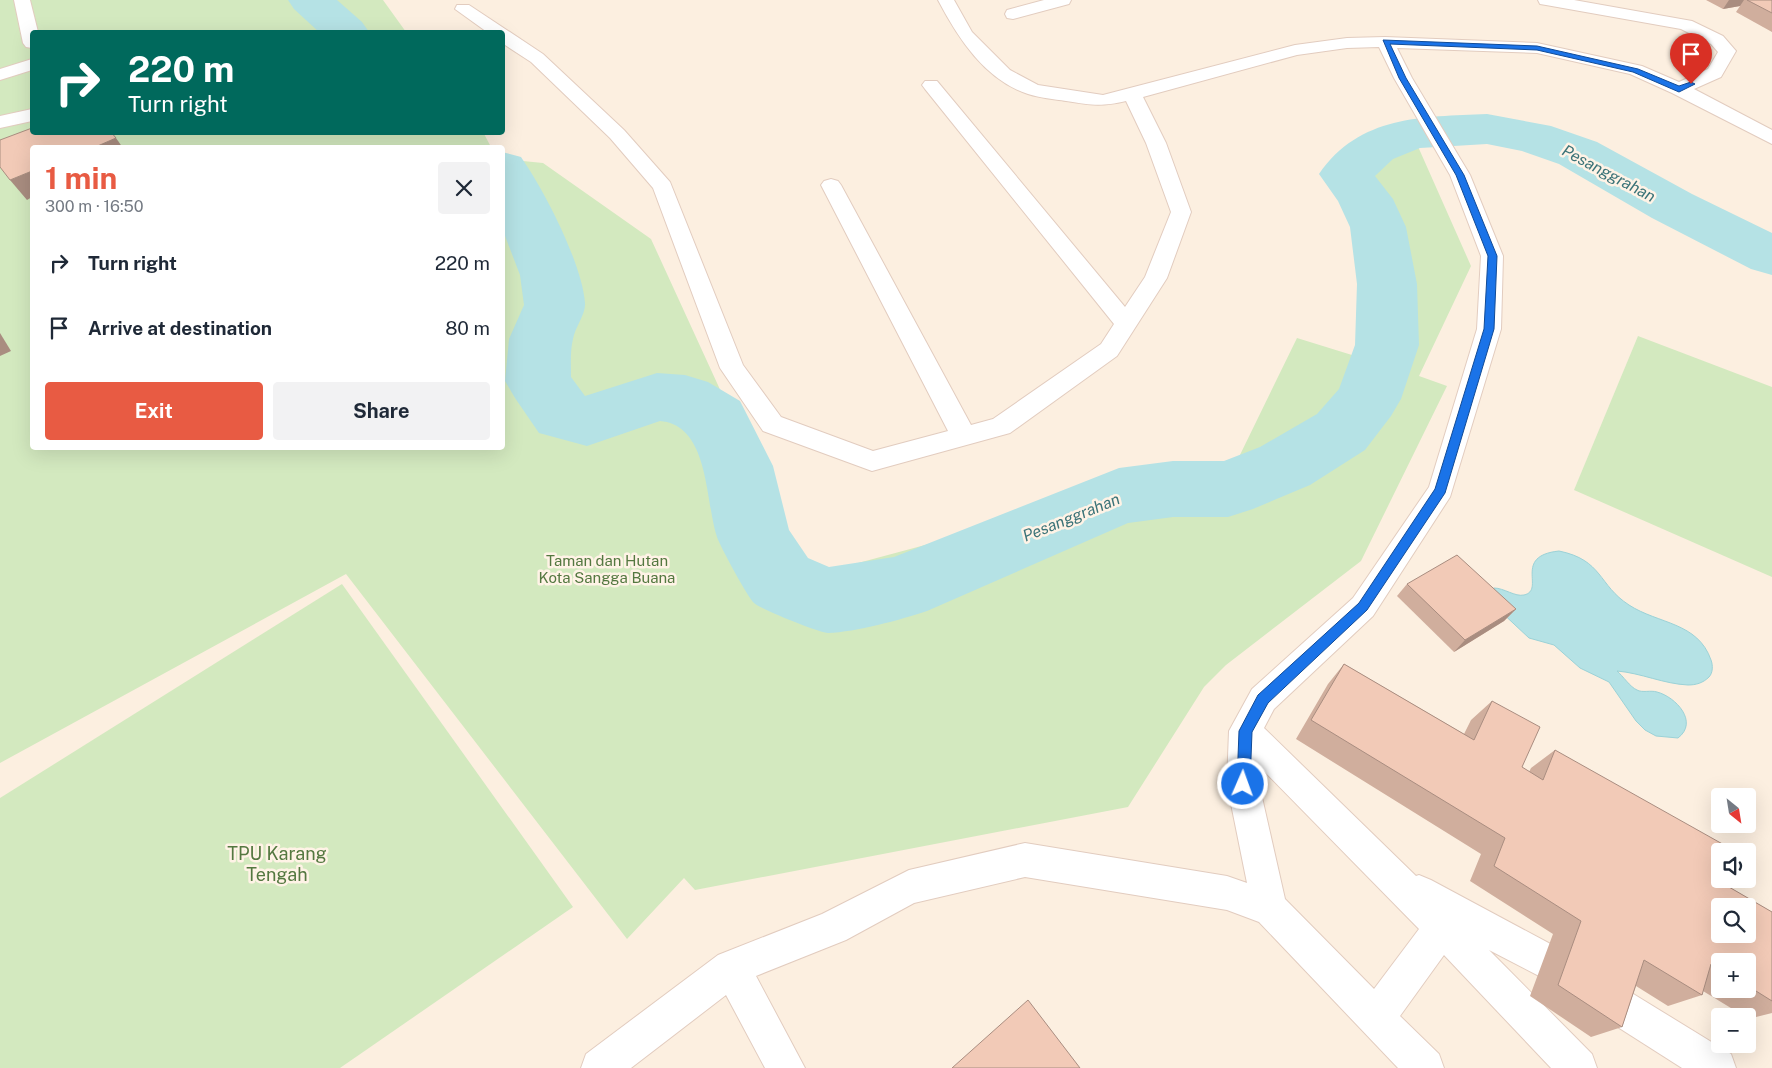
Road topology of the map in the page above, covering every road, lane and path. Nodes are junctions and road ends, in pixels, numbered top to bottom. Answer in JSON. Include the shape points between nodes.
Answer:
{"nodes":[{"id":1,"x":22,"y":0,"type":"edge"},
{"id":2,"x":946,"y":0,"type":"edge"},
{"id":3,"x":1063,"y":0,"type":"edge"},
{"id":4,"x":1546,"y":0,"type":"edge"},
{"id":5,"x":463,"y":9,"type":"dead end"},
{"id":6,"x":1013,"y":14,"type":"dead end"},
{"id":7,"x":495,"y":30,"type":"edge"},
{"id":8,"x":30,"y":34,"type":"edge"},
{"id":9,"x":505,"y":37,"type":"edge"},
{"id":10,"x":1386,"y":42,"type":"junction"},
{"id":11,"x":30,"y":65,"type":"edge"},
{"id":12,"x":0,"y":74,"type":"edge"},
{"id":13,"x":931,"y":85,"type":"dead end"},
{"id":14,"x":1679,"y":89,"type":"junction"},
{"id":15,"x":1132,"y":94,"type":"junction"},
{"id":16,"x":30,"y":115,"type":"edge"},
{"id":17,"x":0,"y":122,"type":"edge"},
{"id":18,"x":1772,"y":138,"type":"edge"},
{"id":19,"x":832,"y":185,"type":"dead end"},
{"id":20,"x":1126,"y":324,"type":"junction"},
{"id":21,"x":964,"y":436,"type":"junction"},
{"id":22,"x":1245,"y":731,"type":"junction"},
{"id":23,"x":1394,"y":878,"type":"junction"},
{"id":24,"x":1270,"y":908,"type":"junction"},
{"id":25,"x":1442,"y":928,"type":"junction"},
{"id":26,"x":1544,"y":960,"type":"dead end"},
{"id":27,"x":731,"y":968,"type":"junction"},
{"id":28,"x":1604,"y":997,"type":"edge"},
{"id":29,"x":1376,"y":1018,"type":"junction"},
{"id":30,"x":600,"y":1068,"type":"edge"},
{"id":31,"x":786,"y":1068,"type":"edge"},
{"id":32,"x":1425,"y":1068,"type":"edge"},
{"id":33,"x":1578,"y":1068,"type":"edge"},
{"id":34,"x":1717,"y":1068,"type":"edge"}],
"edges":[{"from":1,"to":8,"type":"street"},
{"from":2,"to":15,"type":"street","via":[[965,34],[988,60],[1004,74],[1033,90],[1104,101]]},
{"from":3,"to":6,"type":"street"},
{"from":4,"to":14,"type":"street","via":[[1686,25],[1718,40],[1727,51],[1716,73]]},
{"from":5,"to":7,"type":"street"},
{"from":9,"to":21,"type":"street","via":[[537,58],[617,134],[663,186],[732,368],[772,424],[872,461]]},
{"from":10,"to":14,"type":"street","via":[[1537,48],[1636,70]]},
{"from":10,"to":15,"type":"street","via":[[1296,50]]},
{"from":10,"to":22,"type":"street","via":[[1402,78],[1460,175],[1492,256],[1489,329],[1441,490],[1363,607],[1263,699]]},
{"from":11,"to":12,"type":"street"},
{"from":13,"to":20,"type":"street"},
{"from":14,"to":18,"type":"street"},
{"from":15,"to":20,"type":"street","via":[[1156,143],[1181,212],[1156,278]]},
{"from":16,"to":17,"type":"street"},
{"from":19,"to":21,"type":"street"},
{"from":20,"to":21,"type":"street","via":[[1109,350],[1001,426]]},
{"from":22,"to":23,"type":"street"},
{"from":22,"to":24,"type":"street","via":[[1243,784]]},
{"from":23,"to":25,"type":"street"},
{"from":23,"to":26,"type":"street"},
{"from":24,"to":27,"type":"street","via":[[1227,894],[1025,860],[909,887],[833,927]]},
{"from":24,"to":29,"type":"street"},
{"from":25,"to":29,"type":"street"},
{"from":25,"to":33,"type":"street"},
{"from":27,"to":30,"type":"street"},
{"from":27,"to":31,"type":"street"},
{"from":28,"to":34,"type":"street"},
{"from":29,"to":32,"type":"street"}]}
